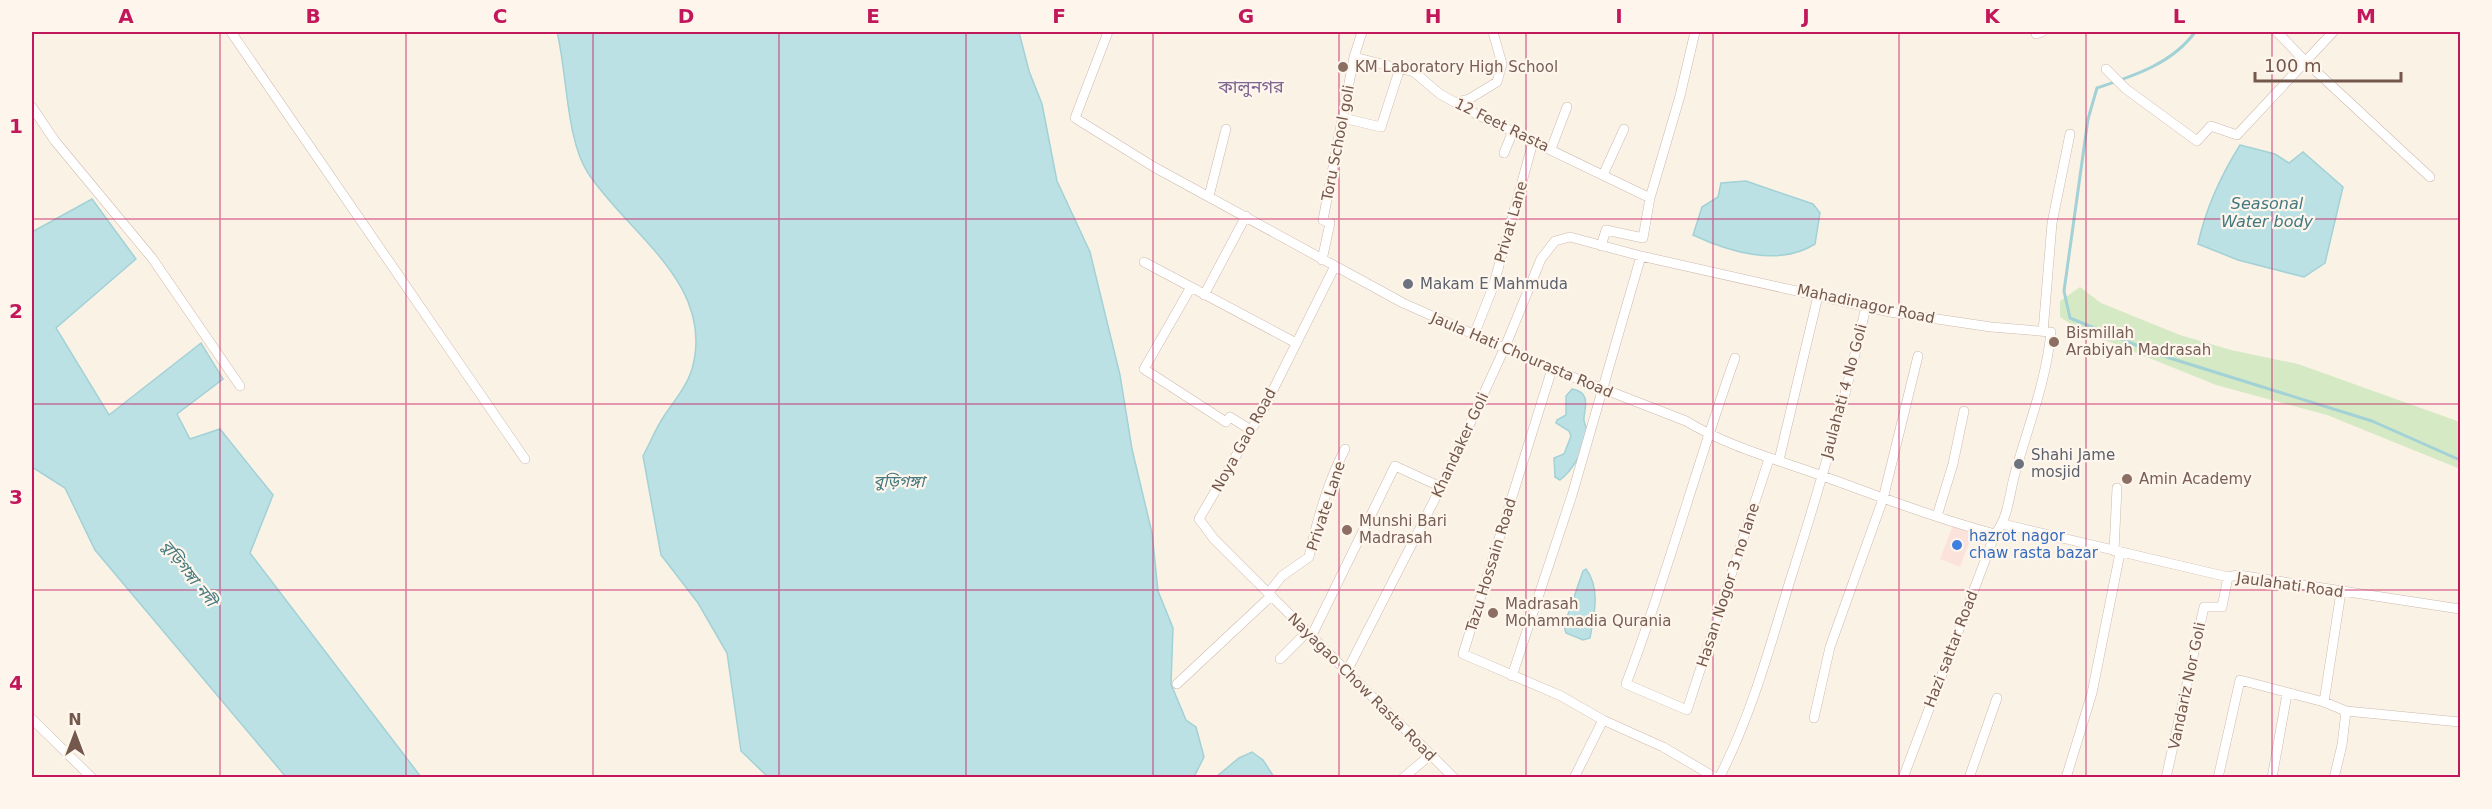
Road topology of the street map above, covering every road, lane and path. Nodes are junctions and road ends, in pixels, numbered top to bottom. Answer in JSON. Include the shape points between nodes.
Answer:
{"nodes":[{"id":1,"x":231,"y":32,"type":"edge"},
{"id":2,"x":1108,"y":32,"type":"edge"},
{"id":3,"x":1362,"y":32,"type":"edge"},
{"id":4,"x":1492,"y":32,"type":"edge"},
{"id":5,"x":1695,"y":32,"type":"edge"},
{"id":6,"x":2277,"y":32,"type":"edge"},
{"id":7,"x":2332,"y":32,"type":"edge"},
{"id":8,"x":1354,"y":57,"type":"junction"},
{"id":9,"x":2305,"y":61,"type":"junction"},
{"id":10,"x":1400,"y":68,"type":"junction"},
{"id":11,"x":2109,"y":73,"type":"dead end"},
{"id":12,"x":1457,"y":102,"type":"junction"},
{"id":13,"x":32,"y":107,"type":"edge"},
{"id":14,"x":1567,"y":108,"type":"dead end"},
{"id":15,"x":1343,"y":117,"type":"junction"},
{"id":16,"x":1226,"y":129,"type":"dead end"},
{"id":17,"x":1624,"y":129,"type":"dead end"},
{"id":18,"x":1513,"y":131,"type":"junction"},
{"id":19,"x":2070,"y":134,"type":"dead end"},
{"id":20,"x":1533,"y":142,"type":"junction"},
{"id":21,"x":1551,"y":150,"type":"junction"},
{"id":22,"x":1504,"y":153,"type":"dead end"},
{"id":23,"x":1603,"y":175,"type":"junction"},
{"id":24,"x":2430,"y":177,"type":"dead end"},
{"id":25,"x":1209,"y":196,"type":"junction"},
{"id":26,"x":1650,"y":198,"type":"junction"},
{"id":27,"x":1246,"y":216,"type":"junction"},
{"id":28,"x":1574,"y":239,"type":"joint"},
{"id":29,"x":1601,"y":246,"type":"junction"},
{"id":30,"x":1641,"y":256,"type":"junction"},
{"id":31,"x":1322,"y":260,"type":"junction"},
{"id":32,"x":1144,"y":262,"type":"dead end"},
{"id":33,"x":1335,"y":266,"type":"junction"},
{"id":34,"x":1191,"y":287,"type":"junction"},
{"id":35,"x":1204,"y":295,"type":"junction"},
{"id":36,"x":1818,"y":296,"type":"junction"},
{"id":37,"x":1866,"y":306,"type":"junction"},
{"id":38,"x":2047,"y":332,"type":"junction"},
{"id":39,"x":1474,"y":335,"type":"junction"},
{"id":40,"x":1296,"y":343,"type":"junction"},
{"id":41,"x":1505,"y":347,"type":"junction"},
{"id":42,"x":1917,"y":356,"type":"dead end"},
{"id":43,"x":1736,"y":358,"type":"dead end"},
{"id":44,"x":1552,"y":369,"type":"junction"},
{"id":45,"x":240,"y":386,"type":"dead end"},
{"id":46,"x":1603,"y":389,"type":"junction"},
{"id":47,"x":1964,"y":411,"type":"dead end"},
{"id":48,"x":1251,"y":430,"type":"junction"},
{"id":49,"x":1707,"y":434,"type":"junction"},
{"id":50,"x":1345,"y":449,"type":"dead end"},
{"id":51,"x":525,"y":459,"type":"dead end"},
{"id":52,"x":1774,"y":460,"type":"junction"},
{"id":53,"x":1821,"y":475,"type":"junction"},
{"id":54,"x":1442,"y":487,"type":"junction"},
{"id":55,"x":2117,"y":488,"type":"dead end"},
{"id":56,"x":1883,"y":499,"type":"junction"},
{"id":57,"x":1937,"y":516,"type":"junction"},
{"id":58,"x":2003,"y":524,"type":"junction"},
{"id":59,"x":1995,"y":534,"type":"junction"},
{"id":60,"x":2117,"y":552,"type":"junction"},
{"id":61,"x":2228,"y":577,"type":"junction"},
{"id":62,"x":2341,"y":592,"type":"junction"},
{"id":63,"x":1271,"y":596,"type":"junction"},
{"id":64,"x":2460,"y":609,"type":"edge"},
{"id":65,"x":1309,"y":635,"type":"junction"},
{"id":66,"x":1280,"y":659,"type":"dead end"},
{"id":67,"x":1348,"y":669,"type":"junction"},
{"id":68,"x":1512,"y":676,"type":"junction"},
{"id":69,"x":1177,"y":684,"type":"dead end"},
{"id":70,"x":2284,"y":692,"type":"junction"},
{"id":71,"x":1997,"y":698,"type":"dead end"},
{"id":72,"x":2324,"y":702,"type":"junction"},
{"id":73,"x":2346,"y":711,"type":"junction"},
{"id":74,"x":1814,"y":718,"type":"dead end"},
{"id":75,"x":32,"y":719,"type":"edge"},
{"id":76,"x":1603,"y":720,"type":"junction"},
{"id":77,"x":2460,"y":722,"type":"edge"},
{"id":78,"x":1429,"y":756,"type":"junction"},
{"id":79,"x":92,"y":777,"type":"edge"},
{"id":80,"x":1403,"y":777,"type":"edge"},
{"id":81,"x":1454,"y":777,"type":"edge"},
{"id":82,"x":1574,"y":777,"type":"edge"},
{"id":83,"x":1718,"y":777,"type":"edge"},
{"id":84,"x":1903,"y":777,"type":"edge"},
{"id":85,"x":1970,"y":777,"type":"edge"},
{"id":86,"x":2066,"y":777,"type":"edge"},
{"id":87,"x":2166,"y":777,"type":"edge"},
{"id":88,"x":2218,"y":777,"type":"edge"},
{"id":89,"x":2272,"y":777,"type":"edge"},
{"id":90,"x":2334,"y":777,"type":"edge"}],
"edges":[{"from":1,"to":51,"type":"street"},
{"from":2,"to":25,"type":"street","name":"Jaula Hati Chourasta Road","via":[[1076,118]]},
{"from":3,"to":8,"type":"street","name":"Toru School goli"},
{"from":4,"to":12,"type":"street","via":[[1502,64],[1497,82]]},
{"from":5,"to":26,"type":"street"},
{"from":6,"to":9,"type":"street"},
{"from":7,"to":9,"type":"street"},
{"from":8,"to":10,"type":"street","name":"12 Feet Rasta"},
{"from":8,"to":15,"type":"street","name":"Toru School goli"},
{"from":9,"to":11,"type":"street","via":[[2237,135],[2211,126],[2197,141]]},
{"from":9,"to":24,"type":"street"},
{"from":10,"to":12,"type":"street","name":"12 Feet Rasta","via":[[1414,72],[1440,94]]},
{"from":10,"to":15,"type":"street","via":[[1381,127]]},
{"from":12,"to":18,"type":"street","name":"12 Feet Rasta"},
{"from":13,"to":45,"type":"street","via":[[55,141],[152,258]]},
{"from":14,"to":21,"type":"street"},
{"from":15,"to":31,"type":"street","name":"Toru School goli","via":[[1323,220],[1330,223]]},
{"from":16,"to":25,"type":"street"},
{"from":17,"to":23,"type":"street"},
{"from":18,"to":20,"type":"street","name":"12 Feet Rasta"},
{"from":18,"to":22,"type":"street"},
{"from":19,"to":38,"type":"street","via":[[2052,223]]},
{"from":20,"to":21,"type":"street","name":"12 Feet Rasta"},
{"from":20,"to":39,"type":"street","name":"Privat Lane","via":[[1493,287]]},
{"from":21,"to":23,"type":"street","name":"12 Feet Rasta"},
{"from":23,"to":26,"type":"street","name":"12 Feet Rasta"},
{"from":25,"to":27,"type":"street","name":"Jaula Hati Chourasta Road"},
{"from":26,"to":29,"type":"street","via":[[1642,238],[1606,230]]},
{"from":27,"to":31,"type":"street","name":"Jaula Hati Chourasta Road"},
{"from":27,"to":35,"type":"street"},
{"from":28,"to":29,"type":"street","name":"Mahadinagor Road"},
{"from":28,"to":41,"type":"street","name":"Khandaker Goli","via":[[1564,237],[1555,241],[1540,259]]},
{"from":29,"to":30,"type":"street","name":"Mahadinagor Road"},
{"from":30,"to":36,"type":"street","name":"Mahadinagor Road"},
{"from":30,"to":46,"type":"street"},
{"from":31,"to":33,"type":"street","name":"Jaula Hati Chourasta Road"},
{"from":32,"to":34,"type":"street"},
{"from":33,"to":39,"type":"street","name":"Jaula Hati Chourasta Road"},
{"from":33,"to":40,"type":"street","name":"Noya Gao Road"},
{"from":34,"to":35,"type":"street"},
{"from":34,"to":48,"type":"street","via":[[1144,369],[1226,422],[1230,417]]},
{"from":35,"to":40,"type":"street"},
{"from":36,"to":37,"type":"street","name":"Mahadinagor Road"},
{"from":36,"to":52,"type":"street","name":"Hasan Nogor 3 no lane"},
{"from":37,"to":38,"type":"street","name":"Mahadinagor Road","via":[[1931,319]]},
{"from":37,"to":53,"type":"street","name":"Jaulahati 4 No Goli"},
{"from":38,"to":58,"type":"street","via":[[2035,416],[2014,476]]},
{"from":39,"to":41,"type":"street","name":"Jaula Hati Chourasta Road"},
{"from":40,"to":48,"type":"street","name":"Noya Gao Road"},
{"from":41,"to":44,"type":"street","name":"Jaula Hati Chourasta Road"},
{"from":41,"to":54,"type":"street","name":"Khandaker Goli"},
{"from":42,"to":56,"type":"street"},
{"from":43,"to":49,"type":"street"},
{"from":44,"to":46,"type":"street","name":"Jaula Hati Chourasta Road"},
{"from":44,"to":68,"type":"street","name":"Tazu Hossain Road","via":[[1463,654]]},
{"from":46,"to":49,"type":"street","name":"Jaula Hati Chourasta Road","via":[[1686,421]]},
{"from":46,"to":68,"type":"street"},
{"from":47,"to":57,"type":"street"},
{"from":48,"to":63,"type":"street","name":"Noya Gao Road","via":[[1199,519]]},
{"from":49,"to":52,"type":"street","name":"Jaula Hati Chourasta Road"},
{"from":49,"to":52,"type":"street","name":"Hasan Nogor 3 no lane","via":[[1626,684],[1687,710]]},
{"from":50,"to":63,"type":"street","name":"Private Lane","via":[[1334,470],[1309,557],[1282,576],[1270,591]]},
{"from":52,"to":53,"type":"street","name":"Jaula Hati Chourasta Road"},
{"from":53,"to":56,"type":"street","name":"Jaula Hati Chourasta Road"},
{"from":53,"to":83,"type":"street","name":"Jaulahati 4 No Goli","via":[[1750,711]]},
{"from":54,"to":65,"type":"street","via":[[1395,466]]},
{"from":54,"to":67,"type":"street","name":"Khandaker Goli"},
{"from":55,"to":60,"type":"street"},
{"from":56,"to":57,"type":"street","name":"Jaula Hati Chourasta Road"},
{"from":56,"to":74,"type":"street","via":[[1830,647]]},
{"from":57,"to":59,"type":"street","name":"Jaula Hati Chourasta Road"},
{"from":58,"to":59,"type":"street","name":"Hazi sattar Road"},
{"from":58,"to":60,"type":"street","name":"Jaulahati Road"},
{"from":59,"to":84,"type":"street","name":"Hazi sattar Road"},
{"from":60,"to":61,"type":"street","name":"Jaulahati Road"},
{"from":60,"to":86,"type":"street","via":[[2097,669]]},
{"from":61,"to":62,"type":"street","name":"Jaulahati Road","via":[[2238,575]]},
{"from":61,"to":87,"type":"street","name":"Vandariz Nor Goli","via":[[2222,608],[2204,607]]},
{"from":62,"to":64,"type":"street","name":"Jaulahati Road"},
{"from":62,"to":72,"type":"street"},
{"from":63,"to":65,"type":"street","name":"Nayagao Chow Rasta Road"},
{"from":63,"to":69,"type":"street","name":"Private Lane"},
{"from":65,"to":66,"type":"street"},
{"from":65,"to":67,"type":"street","name":"Nayagao Chow Rasta Road"},
{"from":67,"to":78,"type":"street","name":"Nayagao Chow Rasta Road"},
{"from":68,"to":76,"type":"street","name":"Tazu Hossain Road","via":[[1561,696]]},
{"from":70,"to":72,"type":"street"},
{"from":70,"to":88,"type":"street","via":[[2240,680]]},
{"from":70,"to":89,"type":"street"},
{"from":71,"to":85,"type":"street"},
{"from":72,"to":73,"type":"street"},
{"from":73,"to":77,"type":"street"},
{"from":73,"to":90,"type":"street"},
{"from":75,"to":79,"type":"street"},
{"from":76,"to":82,"type":"street"},
{"from":76,"to":83,"type":"street","name":"Tazu Hossain Road"},
{"from":78,"to":80,"type":"street"},
{"from":78,"to":81,"type":"street","name":"Nayagao Chow Rasta Road"}]}
